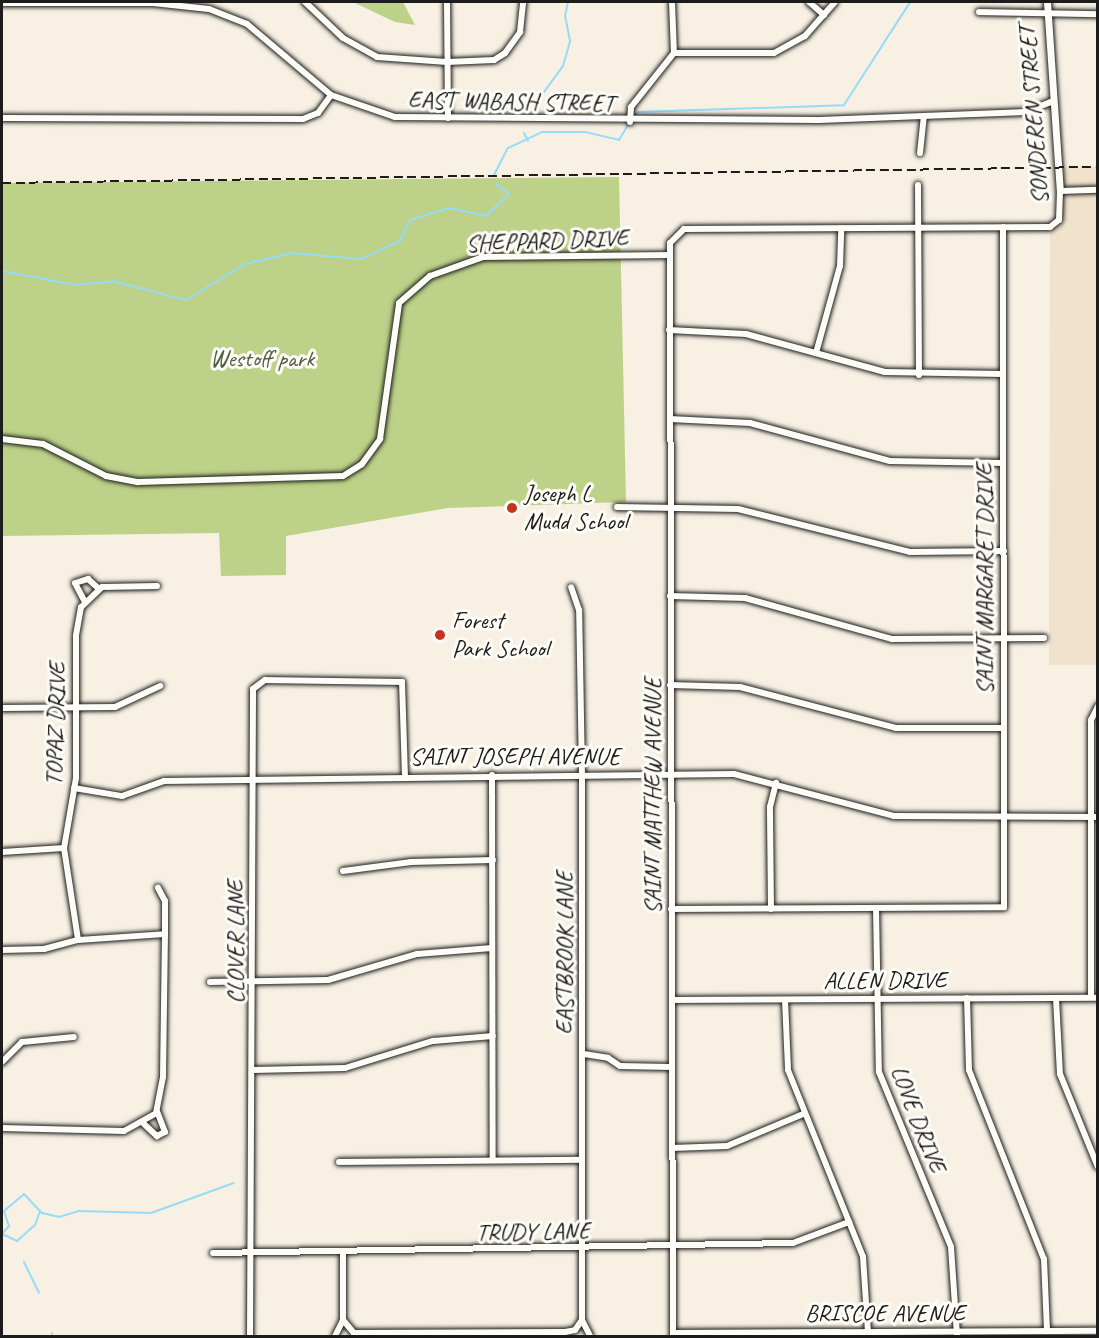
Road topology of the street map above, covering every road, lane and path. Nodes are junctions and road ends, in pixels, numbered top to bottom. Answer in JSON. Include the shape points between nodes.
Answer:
{"nodes":[{"id":1,"x":84,"y":2,"type":"edge"},
{"id":2,"x":305,"y":2,"type":"edge"},
{"id":3,"x":447,"y":2,"type":"edge"},
{"id":4,"x":523,"y":2,"type":"edge"},
{"id":5,"x":672,"y":2,"type":"edge"},
{"id":6,"x":809,"y":2,"type":"edge"},
{"id":7,"x":835,"y":2,"type":"edge"},
{"id":8,"x":1047,"y":2,"type":"edge"},
{"id":9,"x":2,"y":3,"type":"edge"},
{"id":10,"x":209,"y":5,"type":"edge"},
{"id":11,"x":979,"y":12,"type":"dead end"},
{"id":12,"x":1047,"y":12,"type":"junction"},
{"id":13,"x":1098,"y":14,"type":"edge"},
{"id":14,"x":824,"y":15,"type":"junction"},
{"id":15,"x":674,"y":53,"type":"junction"},
{"id":16,"x":447,"y":62,"type":"junction"},
{"id":17,"x":331,"y":96,"type":"junction"},
{"id":18,"x":1051,"y":102,"type":"junction"},
{"id":19,"x":924,"y":116,"type":"junction"},
{"id":20,"x":2,"y":118,"type":"edge"},
{"id":21,"x":448,"y":118,"type":"junction"},
{"id":22,"x":630,"y":122,"type":"junction"},
{"id":23,"x":920,"y":153,"type":"dead end"},
{"id":24,"x":918,"y":185,"type":"dead end"},
{"id":25,"x":1098,"y":189,"type":"edge"},
{"id":26,"x":1060,"y":190,"type":"junction"},
{"id":27,"x":918,"y":227,"type":"junction"},
{"id":28,"x":1003,"y":227,"type":"junction"},
{"id":29,"x":841,"y":228,"type":"junction"},
{"id":30,"x":669,"y":255,"type":"junction"},
{"id":31,"x":669,"y":330,"type":"junction"},
{"id":32,"x":816,"y":353,"type":"junction"},
{"id":33,"x":1003,"y":374,"type":"junction"},
{"id":34,"x":919,"y":375,"type":"junction"},
{"id":35,"x":670,"y":419,"type":"junction"},
{"id":36,"x":2,"y":439,"type":"edge"},
{"id":37,"x":1003,"y":463,"type":"junction"},
{"id":38,"x":617,"y":507,"type":"dead end"},
{"id":39,"x":670,"y":508,"type":"junction"},
{"id":40,"x":1004,"y":551,"type":"junction"},
{"id":41,"x":157,"y":586,"type":"dead end"},
{"id":42,"x":572,"y":587,"type":"dead end"},
{"id":43,"x":99,"y":589,"type":"junction"},
{"id":44,"x":670,"y":596,"type":"junction"},
{"id":45,"x":85,"y":602,"type":"junction"},
{"id":46,"x":1044,"y":638,"type":"dead end"},
{"id":47,"x":1004,"y":640,"type":"junction"},
{"id":48,"x":670,"y":685,"type":"junction"},
{"id":49,"x":160,"y":686,"type":"dead end"},
{"id":50,"x":1098,"y":706,"type":"edge"},
{"id":51,"x":77,"y":707,"type":"junction"},
{"id":52,"x":2,"y":708,"type":"edge"},
{"id":53,"x":1004,"y":728,"type":"junction"},
{"id":54,"x":670,"y":773,"type":"junction"},
{"id":55,"x":582,"y":774,"type":"junction"},
{"id":56,"x":405,"y":776,"type":"junction"},
{"id":57,"x":492,"y":776,"type":"junction"},
{"id":58,"x":252,"y":778,"type":"junction"},
{"id":59,"x":776,"y":783,"type":"junction"},
{"id":60,"x":74,"y":788,"type":"junction"},
{"id":61,"x":1004,"y":816,"type":"junction"},
{"id":62,"x":1094,"y":817,"type":"edge"},
{"id":63,"x":64,"y":848,"type":"junction"},
{"id":64,"x":2,"y":852,"type":"edge"},
{"id":65,"x":493,"y":860,"type":"junction"},
{"id":66,"x":343,"y":871,"type":"dead end"},
{"id":67,"x":158,"y":888,"type":"dead end"},
{"id":68,"x":876,"y":908,"type":"junction"},
{"id":69,"x":671,"y":909,"type":"junction"},
{"id":70,"x":771,"y":909,"type":"junction"},
{"id":71,"x":165,"y":934,"type":"junction"},
{"id":72,"x":78,"y":940,"type":"junction"},
{"id":73,"x":492,"y":948,"type":"junction"},
{"id":74,"x":2,"y":950,"type":"edge"},
{"id":75,"x":255,"y":981,"type":"junction"},
{"id":76,"x":210,"y":982,"type":"dead end"},
{"id":77,"x":967,"y":998,"type":"junction"},
{"id":78,"x":1056,"y":998,"type":"junction"},
{"id":79,"x":1094,"y":998,"type":"edge"},
{"id":80,"x":875,"y":999,"type":"junction"},
{"id":81,"x":672,"y":1000,"type":"junction"},
{"id":82,"x":785,"y":1000,"type":"junction"},
{"id":83,"x":493,"y":1036,"type":"junction"},
{"id":84,"x":74,"y":1037,"type":"dead end"},
{"id":85,"x":584,"y":1054,"type":"junction"},
{"id":86,"x":2,"y":1062,"type":"edge"},
{"id":87,"x":671,"y":1067,"type":"junction"},
{"id":88,"x":254,"y":1070,"type":"junction"},
{"id":89,"x":157,"y":1111,"type":"junction"},
{"id":90,"x":803,"y":1114,"type":"junction"},
{"id":91,"x":144,"y":1124,"type":"junction"},
{"id":92,"x":2,"y":1128,"type":"edge"},
{"id":93,"x":672,"y":1148,"type":"junction"},
{"id":94,"x":493,"y":1160,"type":"junction"},
{"id":95,"x":582,"y":1160,"type":"junction"},
{"id":96,"x":339,"y":1162,"type":"dead end"},
{"id":97,"x":1098,"y":1167,"type":"edge"},
{"id":98,"x":849,"y":1222,"type":"junction"},
{"id":99,"x":673,"y":1243,"type":"junction"},
{"id":100,"x":583,"y":1250,"type":"junction"},
{"id":101,"x":343,"y":1252,"type":"junction"},
{"id":102,"x":213,"y":1253,"type":"dead end"},
{"id":103,"x":251,"y":1253,"type":"junction"},
{"id":104,"x":343,"y":1320,"type":"junction"},
{"id":105,"x":582,"y":1320,"type":"junction"},
{"id":106,"x":1047,"y":1331,"type":"junction"},
{"id":107,"x":1098,"y":1331,"type":"edge"},
{"id":108,"x":575,"y":1332,"type":"edge"},
{"id":109,"x":868,"y":1332,"type":"junction"},
{"id":110,"x":351,"y":1333,"type":"edge"},
{"id":111,"x":423,"y":1334,"type":"edge"},
{"id":112,"x":957,"y":1334,"type":"edge"},
{"id":113,"x":674,"y":1335,"type":"edge"},
{"id":114,"x":250,"y":1336,"type":"edge"},
{"id":115,"x":335,"y":1336,"type":"edge"},
{"id":116,"x":590,"y":1336,"type":"edge"}],
"edges":[{"from":1,"to":9,"type":"street","name":"EAST WABASH STREET"},
{"from":1,"to":10,"type":"street","name":"EAST WABASH STREET"},
{"from":2,"to":16,"type":"street","via":[[343,38],[377,57]]},
{"from":3,"to":16,"type":"street"},
{"from":4,"to":16,"type":"street","via":[[520,32],[505,53],[494,60]]},
{"from":5,"to":15,"type":"street"},
{"from":6,"to":14,"type":"street"},
{"from":7,"to":14,"type":"street"},
{"from":8,"to":12,"type":"street","name":"SONDEREN STREET"},
{"from":10,"to":17,"type":"street","name":"EAST WABASH STREET","via":[[247,24]]},
{"from":11,"to":12,"type":"street"},
{"from":12,"to":13,"type":"street"},
{"from":12,"to":18,"type":"street","name":"SONDEREN STREET"},
{"from":14,"to":15,"type":"street","via":[[791,47],[774,52]]},
{"from":15,"to":22,"type":"street","via":[[631,107]]},
{"from":16,"to":21,"type":"street"},
{"from":17,"to":20,"type":"street","via":[[318,113],[303,119]]},
{"from":17,"to":21,"type":"street","name":"EAST WABASH STREET","via":[[376,114]]},
{"from":18,"to":19,"type":"street","name":"EAST WABASH STREET","via":[[1026,112]]},
{"from":18,"to":26,"type":"street","name":"SONDEREN STREET"},
{"from":19,"to":22,"type":"street","name":"EAST WABASH STREET"},
{"from":19,"to":23,"type":"street"},
{"from":21,"to":22,"type":"street","name":"EAST WABASH STREET"},
{"from":24,"to":27,"type":"street"},
{"from":25,"to":26,"type":"street"},
{"from":26,"to":28,"type":"street","name":"SONDEREN STREET","via":[[1055,225]]},
{"from":27,"to":28,"type":"street"},
{"from":27,"to":29,"type":"street"},
{"from":27,"to":34,"type":"street"},
{"from":28,"to":33,"type":"street","name":"SAINT MARGARET DRIVE"},
{"from":29,"to":30,"type":"street","via":[[684,229],[672,237]]},
{"from":29,"to":32,"type":"street","via":[[840,266]]},
{"from":30,"to":31,"type":"street","name":"SAINT MATTHEW AVENUE"},
{"from":30,"to":36,"type":"street","name":"SHEPPARD DRIVE","via":[[483,257],[430,276],[399,303],[380,439],[362,465],[330,478],[138,482],[106,476],[43,444]]},
{"from":31,"to":32,"type":"street","via":[[746,334]]},
{"from":31,"to":35,"type":"street","name":"SAINT MATTHEW AVENUE"},
{"from":32,"to":34,"type":"street","via":[[885,372]]},
{"from":33,"to":34,"type":"street"},
{"from":33,"to":37,"type":"street","name":"SAINT MARGARET DRIVE"},
{"from":35,"to":37,"type":"street","via":[[750,423],[890,461]]},
{"from":35,"to":39,"type":"street","name":"SAINT MATTHEW AVENUE"},
{"from":37,"to":40,"type":"street","name":"SAINT MARGARET DRIVE"},
{"from":38,"to":39,"type":"street"},
{"from":39,"to":40,"type":"street","via":[[738,509],[888,549]]},
{"from":39,"to":44,"type":"street","name":"SAINT MATTHEW AVENUE"},
{"from":40,"to":47,"type":"street","name":"SAINT MARGARET DRIVE"},
{"from":41,"to":43,"type":"street","name":"TOPAZ DRIVE","via":[[116,584]]},
{"from":42,"to":55,"type":"street","name":"EASTBROOK LANE","via":[[579,610]]},
{"from":43,"to":45,"type":"street"},
{"from":43,"to":45,"type":"street","name":"TOPAZ DRIVE","via":[[88,579],[75,583]]},
{"from":44,"to":47,"type":"street","via":[[745,598],[892,639]]},
{"from":44,"to":48,"type":"street","name":"SAINT MATTHEW AVENUE"},
{"from":45,"to":51,"type":"street","name":"TOPAZ DRIVE","via":[[77,621]]},
{"from":46,"to":47,"type":"street"},
{"from":47,"to":53,"type":"street","name":"SAINT MARGARET DRIVE"},
{"from":48,"to":53,"type":"street","via":[[740,687],[896,728]]},
{"from":48,"to":54,"type":"street","name":"SAINT MATTHEW AVENUE"},
{"from":49,"to":51,"type":"street","via":[[130,703]]},
{"from":50,"to":62,"type":"street","via":[[1091,720]]},
{"from":51,"to":52,"type":"street"},
{"from":51,"to":60,"type":"street","name":"TOPAZ DRIVE"},
{"from":53,"to":61,"type":"street","name":"SAINT MARGARET DRIVE"},
{"from":54,"to":55,"type":"street","name":"SAINT JOSEPH AVENUE"},
{"from":54,"to":59,"type":"street","name":"SAINT JOSEPH AVENUE","via":[[734,774]]},
{"from":54,"to":69,"type":"street","name":"SAINT MATTHEW AVENUE"},
{"from":55,"to":57,"type":"street","name":"SAINT JOSEPH AVENUE"},
{"from":55,"to":85,"type":"street","name":"EASTBROOK LANE"},
{"from":56,"to":57,"type":"street","name":"SAINT JOSEPH AVENUE"},
{"from":56,"to":58,"type":"street","name":"SAINT JOSEPH AVENUE"},
{"from":56,"to":58,"type":"street","name":"CLOVER LANE","via":[[406,691],[402,682],[391,679],[257,683],[252,696]]},
{"from":57,"to":65,"type":"street"},
{"from":58,"to":60,"type":"street","name":"SAINT JOSEPH AVENUE","via":[[164,781],[122,796]]},
{"from":58,"to":75,"type":"street","name":"CLOVER LANE"},
{"from":59,"to":61,"type":"street","name":"SAINT JOSEPH AVENUE","via":[[894,816]]},
{"from":59,"to":70,"type":"street","via":[[770,807]]},
{"from":60,"to":63,"type":"street","name":"TOPAZ DRIVE"},
{"from":61,"to":62,"type":"street","name":"SAINT JOSEPH AVENUE"},
{"from":61,"to":68,"type":"street","name":"SAINT MARGARET DRIVE","via":[[1004,907]]},
{"from":62,"to":79,"type":"street"},
{"from":63,"to":64,"type":"street"},
{"from":63,"to":72,"type":"street","name":"TOPAZ DRIVE"},
{"from":65,"to":66,"type":"street","via":[[411,862]]},
{"from":65,"to":73,"type":"street"},
{"from":67,"to":71,"type":"street","via":[[165,901]]},
{"from":68,"to":70,"type":"street"},
{"from":68,"to":80,"type":"street","name":"LOVE DRIVE"},
{"from":69,"to":70,"type":"street"},
{"from":69,"to":81,"type":"street","name":"SAINT MATTHEW AVENUE"},
{"from":71,"to":72,"type":"street"},
{"from":71,"to":89,"type":"street","via":[[163,1077]]},
{"from":72,"to":74,"type":"street","via":[[44,950]]},
{"from":73,"to":75,"type":"street","via":[[417,954],[328,981]]},
{"from":73,"to":83,"type":"street"},
{"from":75,"to":76,"type":"street"},
{"from":75,"to":88,"type":"street","name":"CLOVER LANE"},
{"from":77,"to":78,"type":"street","name":"ALLEN DRIVE"},
{"from":77,"to":80,"type":"street","name":"ALLEN DRIVE"},
{"from":77,"to":106,"type":"street","via":[[969,1070],[1044,1259]]},
{"from":78,"to":79,"type":"street","name":"ALLEN DRIVE"},
{"from":78,"to":97,"type":"street","via":[[1060,1074]]},
{"from":80,"to":82,"type":"street","name":"ALLEN DRIVE"},
{"from":80,"to":112,"type":"street","name":"LOVE DRIVE","via":[[879,1072],[951,1247]]},
{"from":81,"to":82,"type":"street","name":"ALLEN DRIVE"},
{"from":81,"to":87,"type":"street","name":"SAINT MATTHEW AVENUE"},
{"from":82,"to":90,"type":"street","via":[[788,1070]]},
{"from":83,"to":88,"type":"street","via":[[433,1041],[345,1068]]},
{"from":83,"to":94,"type":"street"},
{"from":84,"to":86,"type":"street","via":[[22,1042]]},
{"from":85,"to":87,"type":"street","via":[[609,1058],[620,1066]]},
{"from":85,"to":95,"type":"street","name":"EASTBROOK LANE"},
{"from":87,"to":93,"type":"street","name":"SAINT MATTHEW AVENUE"},
{"from":88,"to":103,"type":"street","name":"CLOVER LANE"},
{"from":89,"to":91,"type":"street"},
{"from":89,"to":91,"type":"street","via":[[165,1132],[157,1136]]},
{"from":90,"to":93,"type":"street","via":[[727,1146]]},
{"from":90,"to":98,"type":"street"},
{"from":91,"to":92,"type":"street","via":[[124,1131]]},
{"from":93,"to":99,"type":"street","name":"SAINT MATTHEW AVENUE"},
{"from":94,"to":95,"type":"street"},
{"from":94,"to":96,"type":"street"},
{"from":95,"to":100,"type":"street","name":"EASTBROOK LANE"},
{"from":98,"to":99,"type":"street","name":"TRUDY LANE","via":[[793,1243]]},
{"from":98,"to":109,"type":"street","via":[[863,1257]]},
{"from":99,"to":100,"type":"street","name":"TRUDY LANE"},
{"from":99,"to":113,"type":"street","name":"SAINT MATTHEW AVENUE"},
{"from":100,"to":101,"type":"street","name":"TRUDY LANE"},
{"from":100,"to":105,"type":"street","name":"EASTBROOK LANE"},
{"from":101,"to":103,"type":"street","name":"TRUDY LANE"},
{"from":101,"to":104,"type":"street"},
{"from":102,"to":103,"type":"street","name":"TRUDY LANE"},
{"from":103,"to":114,"type":"street","name":"CLOVER LANE"},
{"from":104,"to":110,"type":"street"},
{"from":104,"to":115,"type":"street"},
{"from":105,"to":108,"type":"street","name":"EASTBROOK LANE"},
{"from":105,"to":116,"type":"street","name":"EASTBROOK LANE"},
{"from":106,"to":107,"type":"street","name":"BRISCOE AVENUE"},
{"from":106,"to":112,"type":"street","name":"BRISCOE AVENUE"},
{"from":108,"to":111,"type":"street"},
{"from":109,"to":112,"type":"street","name":"BRISCOE AVENUE"},
{"from":109,"to":113,"type":"street","name":"BRISCOE AVENUE"},
{"from":110,"to":111,"type":"street"}]}
